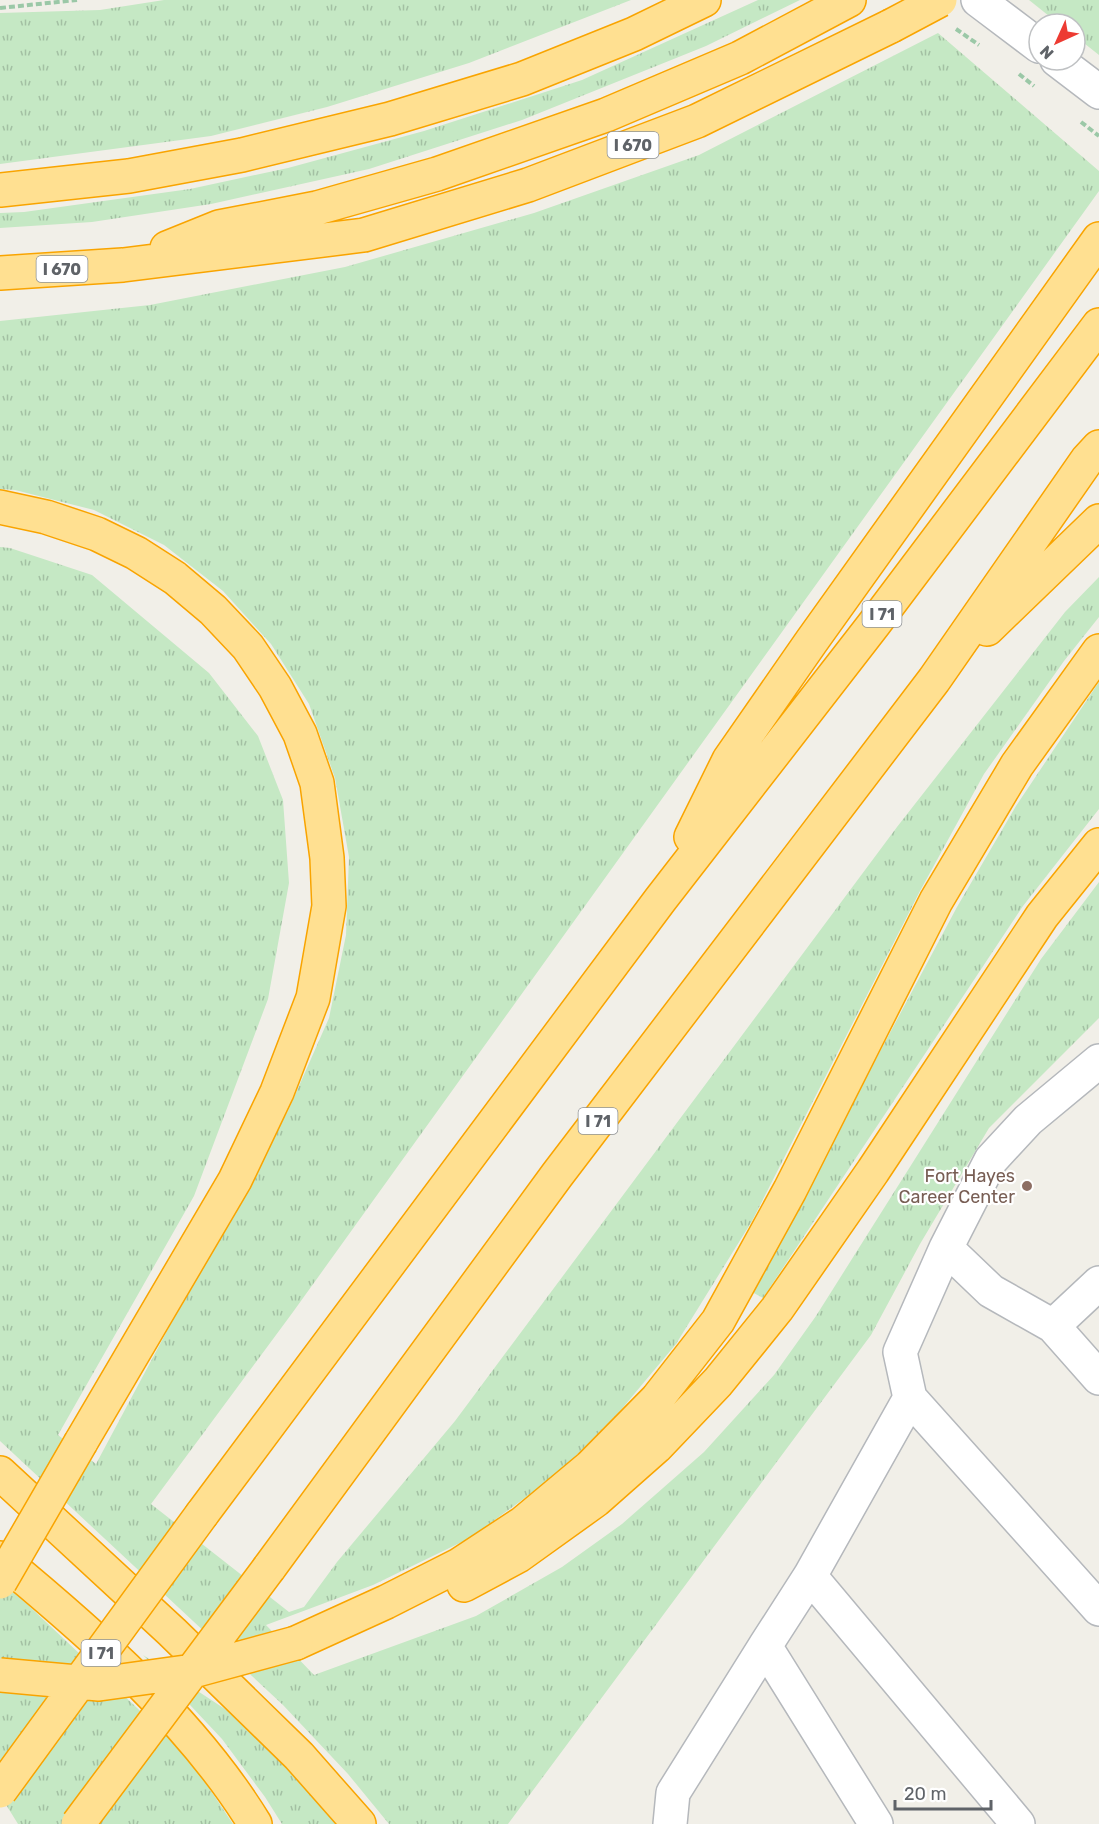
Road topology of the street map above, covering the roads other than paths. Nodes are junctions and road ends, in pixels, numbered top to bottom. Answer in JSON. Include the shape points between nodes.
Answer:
{"nodes":[{"id":1,"x":704,"y":0,"type":"edge"},
{"id":2,"x":849,"y":0,"type":"edge"},
{"id":3,"x":940,"y":0,"type":"edge"},
{"id":4,"x":978,"y":0,"type":"edge"},
{"id":5,"x":1027,"y":37,"type":"edge"},
{"id":6,"x":1073,"y":72,"type":"edge"},
{"id":7,"x":1099,"y":92,"type":"edge"},
{"id":8,"x":0,"y":190,"type":"edge"},
{"id":9,"x":1099,"y":239,"type":"edge"},
{"id":10,"x":123,"y":265,"type":"junction"},
{"id":11,"x":0,"y":273,"type":"edge"},
{"id":12,"x":1099,"y":325,"type":"edge"},
{"id":13,"x":1099,"y":447,"type":"edge"},
{"id":14,"x":0,"y":507,"type":"edge"},
{"id":15,"x":1099,"y":521,"type":"edge"},
{"id":16,"x":1099,"y":651,"type":"edge"},
{"id":17,"x":934,"y":680,"type":"junction"},
{"id":18,"x":1099,"y":845,"type":"edge"},
{"id":19,"x":660,"y":900,"type":"junction"},
{"id":20,"x":1099,"y":1061,"type":"edge"},
{"id":21,"x":946,"y":1248,"type":"junction"},
{"id":22,"x":1099,"y":1283,"type":"edge"},
{"id":23,"x":1053,"y":1326,"type":"junction"},
{"id":24,"x":1099,"y":1378,"type":"edge"},
{"id":25,"x":910,"y":1398,"type":"junction"},
{"id":26,"x":0,"y":1473,"type":"edge"},
{"id":27,"x":0,"y":1558,"type":"edge"},
{"id":28,"x":810,"y":1576,"type":"junction"},
{"id":29,"x":0,"y":1582,"type":"edge"},
{"id":30,"x":1099,"y":1609,"type":"edge"},
{"id":31,"x":296,"y":1643,"type":"junction"},
{"id":32,"x":765,"y":1646,"type":"junction"},
{"id":33,"x":0,"y":1675,"type":"edge"},
{"id":34,"x":0,"y":1791,"type":"edge"},
{"id":35,"x":78,"y":1824,"type":"edge"},
{"id":36,"x":255,"y":1824,"type":"edge"},
{"id":37,"x":359,"y":1824,"type":"edge"},
{"id":38,"x":670,"y":1824,"type":"edge"},
{"id":39,"x":876,"y":1824,"type":"edge"},
{"id":40,"x":1018,"y":1824,"type":"edge"}],
"edges":[{"from":1,"to":8,"type":"highway","via":[[634,34],[522,79],[390,119],[242,155],[129,176]]},
{"from":2,"to":10,"type":"highway","via":[[740,58],[606,115],[437,174],[317,208],[219,227]]},
{"from":3,"to":10,"type":"highway","number":"I 670","bridge":true,"via":[[697,121],[528,185],[364,235]]},
{"from":4,"to":5,"type":"street"},
{"from":6,"to":7,"type":"street"},
{"from":9,"to":19,"type":"highway","via":[[729,760]]},
{"from":10,"to":11,"type":"highway","number":"I 670"},
{"from":12,"to":19,"type":"highway","number":"I 71"},
{"from":13,"to":17,"type":"highway","number":"I 71"},
{"from":14,"to":29,"type":"highway","bridge":true,"via":[[97,534],[136,553],[175,578],[248,647],[300,734],[317,783],[327,858],[328,906],[313,998],[277,1092],[235,1179]]},
{"from":15,"to":17,"type":"highway"},
{"from":16,"to":31,"type":"highway","via":[[1017,765],[936,901],[790,1190],[718,1321],[657,1399],[590,1467],[523,1523],[459,1565]]},
{"from":17,"to":35,"type":"highway","number":"I 71","bridge":true,"via":[[557,1175]]},
{"from":18,"to":31,"type":"highway","via":[[1042,916],[777,1309],[718,1382],[656,1447],[596,1500],[518,1556],[440,1598],[361,1630]]},
{"from":19,"to":34,"type":"highway","number":"I 71","bridge":true},
{"from":20,"to":21,"type":"street","via":[[1028,1119],[991,1160]]},
{"from":21,"to":23,"type":"street","via":[[991,1291]]},
{"from":21,"to":25,"type":"street","via":[[900,1352]]},
{"from":22,"to":23,"type":"street"},
{"from":23,"to":24,"type":"street"},
{"from":25,"to":28,"type":"street"},
{"from":25,"to":30,"type":"street"},
{"from":26,"to":37,"type":"highway","via":[[299,1756]]},
{"from":27,"to":36,"type":"highway","via":[[69,1614],[145,1687],[207,1757]]},
{"from":28,"to":32,"type":"street"},
{"from":28,"to":40,"type":"street"},
{"from":31,"to":33,"type":"highway","bridge":true,"via":[[193,1671],[99,1684]]},
{"from":32,"to":38,"type":"street","via":[[673,1793]]},
{"from":32,"to":39,"type":"street"}]}
